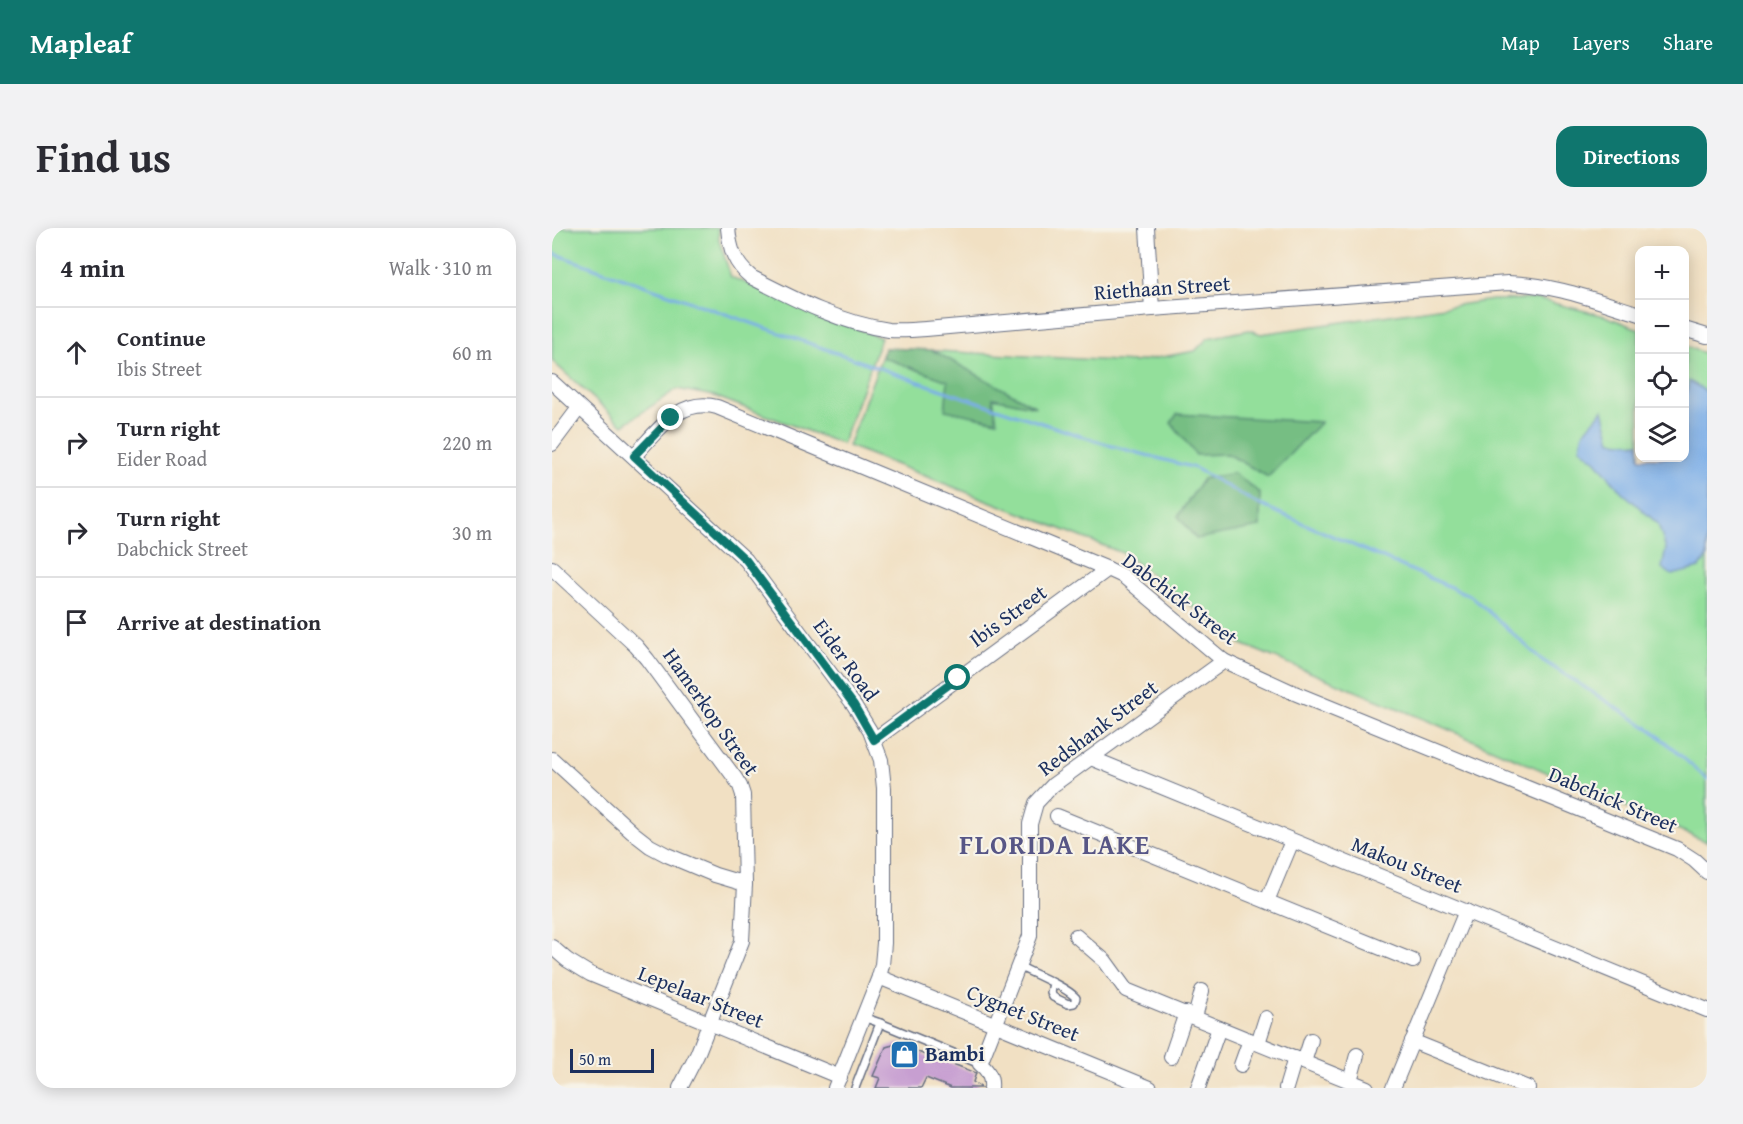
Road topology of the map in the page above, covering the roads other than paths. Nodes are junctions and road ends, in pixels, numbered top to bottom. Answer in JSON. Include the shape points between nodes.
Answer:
{"nodes":[{"id":1,"x":728,"y":228,"type":"edge"},
{"id":2,"x":1147,"y":228,"type":"edge"},
{"id":3,"x":1152,"y":309,"type":"junction"},
{"id":4,"x":1635,"y":312,"type":"edge"},
{"id":5,"x":1689,"y":330,"type":"edge"},
{"id":6,"x":1707,"y":336,"type":"edge"},
{"id":7,"x":552,"y":382,"type":"edge"},
{"id":8,"x":579,"y":408,"type":"junction"},
{"id":9,"x":552,"y":444,"type":"edge"},
{"id":10,"x":634,"y":456,"type":"junction"},
{"id":11,"x":552,"y":568,"type":"edge"},
{"id":12,"x":1108,"y":569,"type":"junction"},
{"id":13,"x":1224,"y":661,"type":"junction"},
{"id":14,"x":874,"y":740,"type":"junction"},
{"id":15,"x":1091,"y":758,"type":"junction"},
{"id":16,"x":552,"y":759,"type":"edge"},
{"id":17,"x":1057,"y":816,"type":"dead end"},
{"id":18,"x":1292,"y":841,"type":"junction"},
{"id":19,"x":1707,"y":872,"type":"edge"},
{"id":20,"x":745,"y":884,"type":"junction"},
{"id":21,"x":1267,"y":901,"type":"junction"},
{"id":22,"x":1466,"y":912,"type":"junction"},
{"id":23,"x":1076,"y":936,"type":"dead end"},
{"id":24,"x":552,"y":947,"type":"edge"},
{"id":25,"x":1413,"y":962,"type":"dead end"},
{"id":26,"x":1018,"y":966,"type":"junction"},
{"id":27,"x":879,"y":977,"type":"junction"},
{"id":28,"x":1053,"y":984,"type":"dead end"},
{"id":29,"x":1202,"y":991,"type":"dead end"},
{"id":30,"x":1707,"y":1010,"type":"edge"},
{"id":31,"x":1190,"y":1015,"type":"junction"},
{"id":32,"x":863,"y":1017,"type":"junction"},
{"id":33,"x":1266,"y":1018,"type":"dead end"},
{"id":34,"x":708,"y":1023,"type":"junction"},
{"id":35,"x":880,"y":1023,"type":"junction"},
{"id":36,"x":996,"y":1024,"type":"junction"},
{"id":37,"x":1219,"y":1028,"type":"junction"},
{"id":38,"x":1311,"y":1040,"type":"dead end"},
{"id":39,"x":1254,"y":1041,"type":"junction"},
{"id":40,"x":1412,"y":1041,"type":"junction"},
{"id":41,"x":1357,"y":1055,"type":"dead end"},
{"id":42,"x":1172,"y":1057,"type":"dead end"},
{"id":43,"x":1300,"y":1060,"type":"junction"},
{"id":44,"x":980,"y":1064,"type":"junction"},
{"id":45,"x":1241,"y":1065,"type":"dead end"},
{"id":46,"x":837,"y":1082,"type":"edge"},
{"id":47,"x":1344,"y":1082,"type":"edge"},
{"id":48,"x":1142,"y":1086,"type":"edge"},
{"id":49,"x":680,"y":1088,"type":"edge"},
{"id":50,"x":855,"y":1088,"type":"edge"},
{"id":51,"x":991,"y":1088,"type":"edge"},
{"id":52,"x":1198,"y":1088,"type":"edge"},
{"id":53,"x":1286,"y":1088,"type":"edge"},
{"id":54,"x":1367,"y":1088,"type":"edge"},
{"id":55,"x":1393,"y":1088,"type":"edge"},
{"id":56,"x":1528,"y":1088,"type":"edge"}],
"edges":[{"from":1,"to":3,"type":"street","name":"Riethaan Street","via":[[734,256],[751,277],[852,322],[891,330]]},
{"from":2,"to":3,"type":"street"},
{"from":3,"to":4,"type":"street","name":"Riethaan Street","via":[[1527,283]]},
{"from":5,"to":6,"type":"street"},
{"from":7,"to":8,"type":"street","name":"Eider Road"},
{"from":8,"to":9,"type":"street"},
{"from":8,"to":10,"type":"street","name":"Eider Road"},
{"from":10,"to":12,"type":"street","name":"Dabchick Street","via":[[684,408],[707,404]]},
{"from":10,"to":14,"type":"street","name":"Eider Road","via":[[746,560],[854,705]]},
{"from":11,"to":20,"type":"street","name":"Hamerkop Street","via":[[648,659],[740,786]]},
{"from":12,"to":13,"type":"street","name":"Dabchick Street","via":[[1123,576]]},
{"from":12,"to":14,"type":"street","name":"Ibis Street"},
{"from":13,"to":15,"type":"street","name":"Redshank Street"},
{"from":13,"to":19,"type":"street","name":"Dabchick Street","via":[[1677,849]]},
{"from":14,"to":27,"type":"street","name":"Eider Road","via":[[883,772],[885,822],[884,943]]},
{"from":15,"to":18,"type":"street","name":"Makou Street"},
{"from":15,"to":26,"type":"street","name":"Redshank Street","via":[[1053,785],[1032,812],[1030,936]]},
{"from":16,"to":20,"type":"street","via":[[650,846]]},
{"from":17,"to":21,"type":"street"},
{"from":18,"to":21,"type":"street"},
{"from":18,"to":22,"type":"street","name":"Makou Street"},
{"from":20,"to":34,"type":"street","name":"Hamerkop Street","via":[[742,941]]},
{"from":21,"to":25,"type":"street"},
{"from":22,"to":30,"type":"street","name":"Makou Street"},
{"from":22,"to":40,"type":"street"},
{"from":23,"to":31,"type":"street","via":[[1105,961],[1126,990]]},
{"from":24,"to":34,"type":"street","name":"Lepelaar Street","via":[[590,974]]},
{"from":26,"to":28,"type":"lane"},
{"from":26,"to":36,"type":"street","name":"Redshank Street"},
{"from":27,"to":32,"type":"street","name":"Eider Road"},
{"from":27,"to":36,"type":"street","name":"Cygnet Street"},
{"from":29,"to":31,"type":"street"},
{"from":31,"to":37,"type":"street"},
{"from":31,"to":42,"type":"street"},
{"from":32,"to":35,"type":"lane"},
{"from":32,"to":46,"type":"street","name":"Eider Road"},
{"from":33,"to":39,"type":"street"},
{"from":34,"to":46,"type":"street","name":"Lepelaar Street"},
{"from":34,"to":49,"type":"street","name":"Hamerkop Street"},
{"from":35,"to":44,"type":"lane"},
{"from":35,"to":50,"type":"lane"},
{"from":36,"to":44,"type":"street","name":"Redshank Street"},
{"from":36,"to":48,"type":"street","name":"Cygnet Street"},
{"from":37,"to":39,"type":"street"},
{"from":37,"to":52,"type":"street"},
{"from":38,"to":43,"type":"street"},
{"from":39,"to":43,"type":"street"},
{"from":39,"to":45,"type":"street"},
{"from":40,"to":55,"type":"street"},
{"from":40,"to":56,"type":"street"},
{"from":41,"to":47,"type":"street"},
{"from":43,"to":47,"type":"street"},
{"from":43,"to":53,"type":"street"},
{"from":44,"to":51,"type":"street","via":[[990,1076]]},
{"from":47,"to":54,"type":"street"}]}
